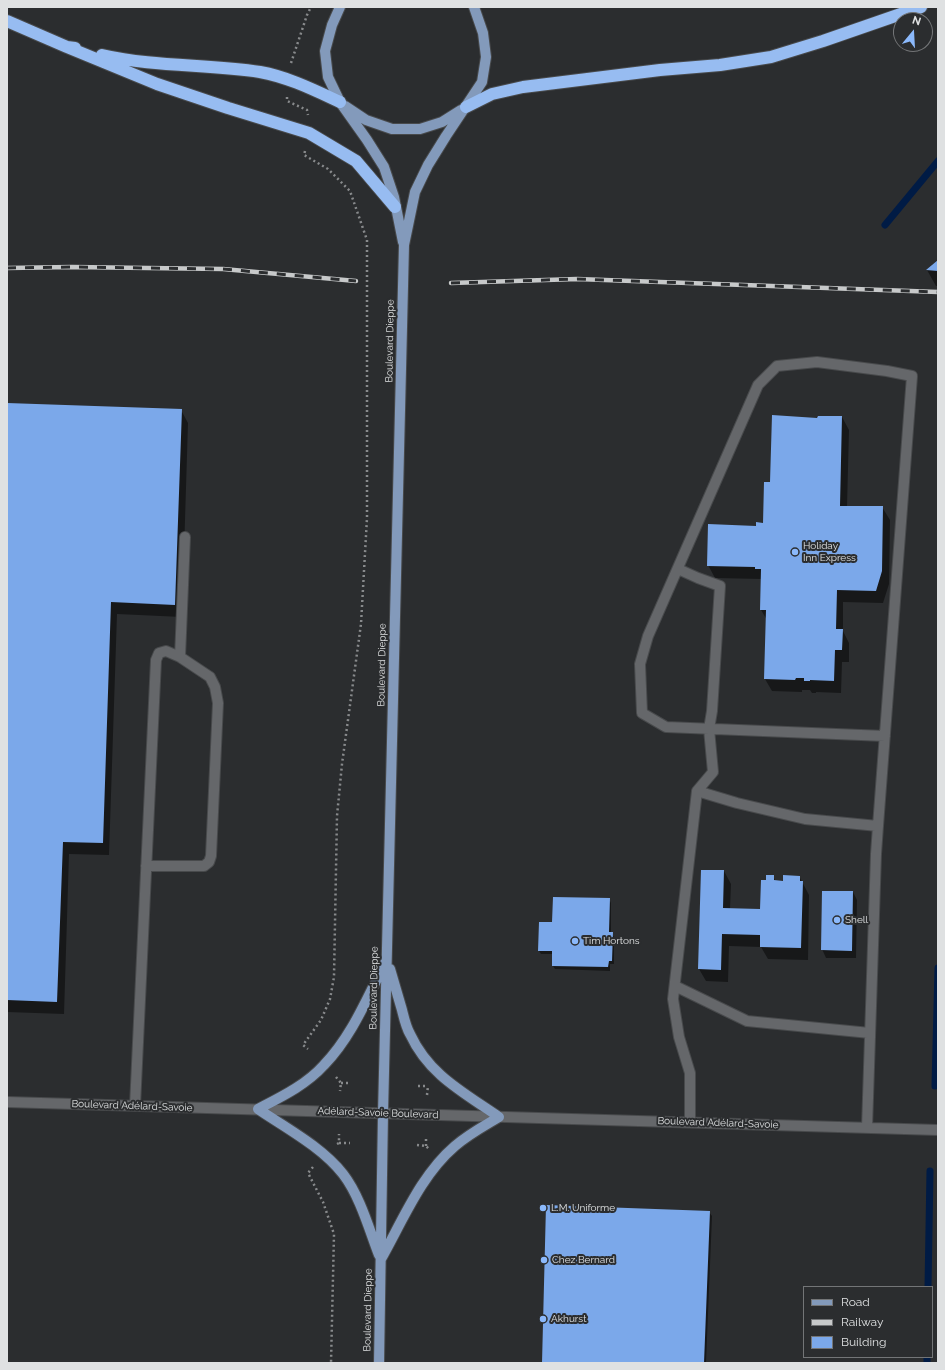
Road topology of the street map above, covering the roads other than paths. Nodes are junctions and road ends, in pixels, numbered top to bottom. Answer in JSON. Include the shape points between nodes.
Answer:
{"nodes":[{"id":1,"x":340,"y":7,"type":"edge"},
{"id":2,"x":474,"y":7,"type":"edge"},
{"id":3,"x":921,"y":7,"type":"edge"},
{"id":4,"x":7,"y":21,"type":"edge"},
{"id":5,"x":67,"y":47,"type":"junction"},
{"id":6,"x":340,"y":102,"type":"junction"},
{"id":7,"x":466,"y":107,"type":"junction"},
{"id":8,"x":395,"y":207,"type":"junction"},
{"id":9,"x":404,"y":246,"type":"junction"},
{"id":10,"x":185,"y":538,"type":"dead end"},
{"id":11,"x":678,"y":569,"type":"junction"},
{"id":12,"x":180,"y":657,"type":"junction"},
{"id":13,"x":709,"y":729,"type":"junction"},
{"id":14,"x":885,"y":736,"type":"junction"},
{"id":15,"x":697,"y":790,"type":"junction"},
{"id":16,"x":878,"y":826,"type":"junction"},
{"id":17,"x":146,"y":866,"type":"junction"},
{"id":18,"x":387,"y":959,"type":"junction"},
{"id":19,"x":675,"y":986,"type":"junction"},
{"id":20,"x":870,"y":1033,"type":"junction"},
{"id":21,"x":7,"y":1102,"type":"edge"},
{"id":22,"x":135,"y":1106,"type":"junction"},
{"id":23,"x":258,"y":1110,"type":"junction"},
{"id":24,"x":383,"y":1113,"type":"junction"},
{"id":25,"x":499,"y":1117,"type":"junction"},
{"id":26,"x":690,"y":1122,"type":"junction"},
{"id":27,"x":867,"y":1128,"type":"junction"},
{"id":28,"x":938,"y":1130,"type":"edge"},
{"id":29,"x":380,"y":1260,"type":"junction"},
{"id":30,"x":379,"y":1363,"type":"edge"}],
"edges":[{"from":1,"to":6,"type":"main road","via":[[325,51],[328,77]]},
{"from":2,"to":7,"type":"main road","via":[[484,33],[486,57],[482,82]]},
{"from":3,"to":7,"type":"highway","via":[[772,57],[523,87],[492,94]]},
{"from":4,"to":5,"type":"highway"},
{"from":5,"to":6,"type":"highway","via":[[126,60],[260,72],[288,79]]},
{"from":5,"to":8,"type":"highway","via":[[157,84],[309,133],[356,161]]},
{"from":6,"to":7,"type":"main road","via":[[366,120],[392,129],[420,129],[442,122]]},
{"from":6,"to":8,"type":"main road","via":[[384,167]]},
{"from":7,"to":9,"type":"main road","via":[[428,165],[415,192]]},
{"from":8,"to":9,"type":"main road"},
{"from":9,"to":18,"type":"main road","name":"Boulevard Dieppe"},
{"from":10,"to":12,"type":"street"},
{"from":11,"to":13,"type":"street","via":[[720,586]]},
{"from":11,"to":13,"type":"street","via":[[648,636],[640,664],[642,713],[666,727]]},
{"from":11,"to":14,"type":"street","via":[[758,385],[777,366],[817,362],[887,370],[912,376]]},
{"from":12,"to":17,"type":"street","via":[[166,651],[159,653],[156,660]]},
{"from":12,"to":17,"type":"street","via":[[210,677],[218,703],[211,856],[204,866]]},
{"from":13,"to":14,"type":"street"},
{"from":13,"to":15,"type":"street","via":[[714,772]]},
{"from":14,"to":16,"type":"street"},
{"from":15,"to":16,"type":"street","via":[[737,803],[805,819]]},
{"from":15,"to":19,"type":"street"},
{"from":16,"to":20,"type":"street"},
{"from":17,"to":22,"type":"street"},
{"from":18,"to":23,"type":"main road","via":[[353,1025],[324,1066],[289,1093]]},
{"from":18,"to":24,"type":"main road","name":"Boulevard Dieppe"},
{"from":18,"to":25,"type":"main road","via":[[409,1032],[420,1053],[438,1074]]},
{"from":19,"to":20,"type":"street","via":[[747,1021]]},
{"from":19,"to":26,"type":"street","via":[[673,1000],[679,1037],[690,1073]]},
{"from":20,"to":27,"type":"street"},
{"from":21,"to":22,"type":"street","name":"Boulevard Adélard-Savoie"},
{"from":22,"to":23,"type":"street","name":"Boulevard Adélard-Savoie"},
{"from":23,"to":24,"type":"street","name":"Adélard-Savoie Boulevard"},
{"from":23,"to":29,"type":"main road","via":[[325,1155],[343,1174],[355,1195]]},
{"from":24,"to":25,"type":"street","name":"Adélard-Savoie Boulevard"},
{"from":24,"to":29,"type":"main road","name":"Boulevard Dieppe"},
{"from":25,"to":26,"type":"street","name":"Boulevard Adélard-Savoie"},
{"from":25,"to":29,"type":"main road","via":[[459,1143],[433,1170]]},
{"from":26,"to":27,"type":"street","name":"Boulevard Adélard-Savoie"},
{"from":27,"to":28,"type":"street","name":"Boulevard Adélard-Savoie"},
{"from":29,"to":30,"type":"main road","name":"Boulevard Dieppe"}]}
